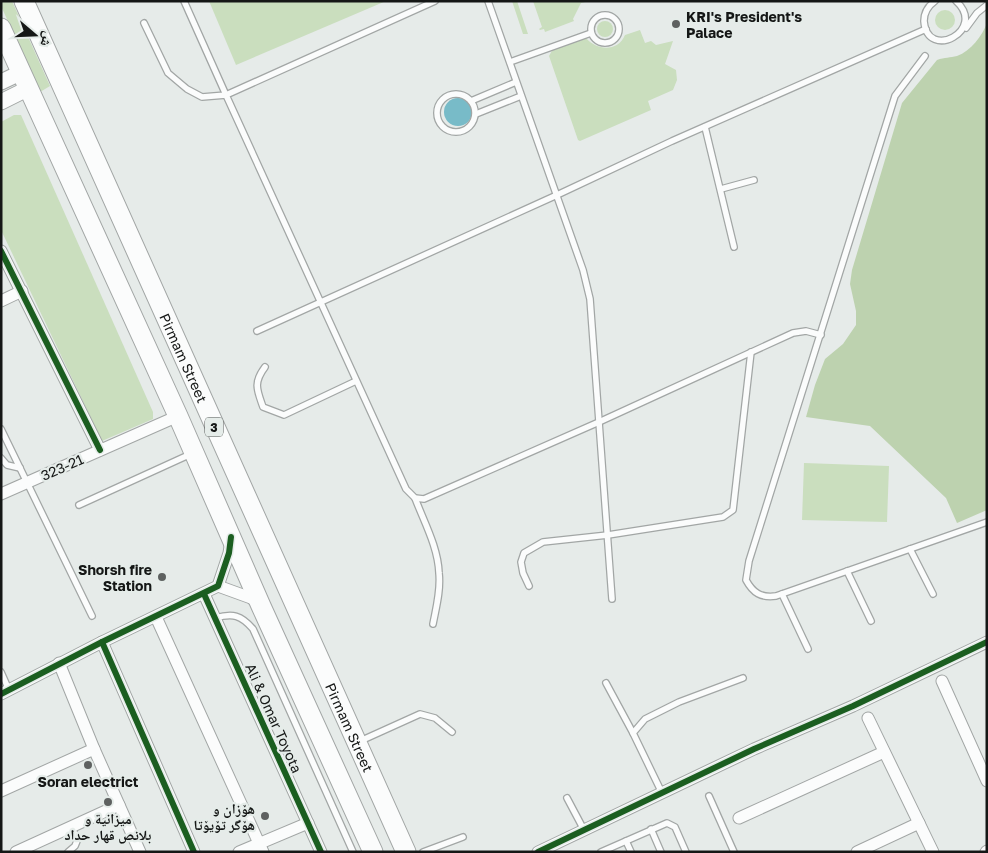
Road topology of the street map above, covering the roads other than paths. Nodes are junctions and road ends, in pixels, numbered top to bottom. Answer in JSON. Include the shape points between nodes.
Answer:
{"nodes":[{"id":1,"x":24,"y":1,"type":"edge"},
{"id":2,"x":184,"y":1,"type":"edge"},
{"id":3,"x":435,"y":1,"type":"edge"},
{"id":4,"x":488,"y":1,"type":"edge"},
{"id":5,"x":926,"y":1,"type":"edge"},
{"id":6,"x":935,"y":1,"type":"edge"},
{"id":7,"x":956,"y":1,"type":"edge"},
{"id":8,"x":987,"y":4,"type":"edge"},
{"id":9,"x":926,"y":10,"type":"junction"},
{"id":10,"x":144,"y":23,"type":"dead end"},
{"id":11,"x":1,"y":28,"type":"edge"},
{"id":12,"x":926,"y":29,"type":"junction"},
{"id":13,"x":963,"y":32,"type":"junction"},
{"id":14,"x":591,"y":33,"type":"junction"},
{"id":15,"x":925,"y":56,"type":"dead end"},
{"id":16,"x":510,"y":62,"type":"junction"},
{"id":17,"x":25,"y":80,"type":"junction"},
{"id":18,"x":1,"y":82,"type":"edge"},
{"id":19,"x":516,"y":82,"type":"junction"},
{"id":20,"x":1,"y":89,"type":"edge"},
{"id":21,"x":226,"y":95,"type":"junction"},
{"id":22,"x":521,"y":96,"type":"junction"},
{"id":23,"x":1,"y":101,"type":"edge"},
{"id":24,"x":471,"y":101,"type":"junction"},
{"id":25,"x":476,"y":114,"type":"junction"},
{"id":26,"x":705,"y":127,"type":"junction"},
{"id":27,"x":754,"y":180,"type":"dead end"},
{"id":28,"x":721,"y":188,"type":"junction"},
{"id":29,"x":557,"y":195,"type":"junction"},
{"id":30,"x":734,"y":247,"type":"dead end"},
{"id":31,"x":1,"y":251,"type":"edge"},
{"id":32,"x":22,"y":291,"type":"junction"},
{"id":33,"x":1,"y":301,"type":"edge"},
{"id":34,"x":320,"y":302,"type":"junction"},
{"id":35,"x":257,"y":331,"type":"dead end"},
{"id":36,"x":821,"y":335,"type":"junction"},
{"id":37,"x":751,"y":352,"type":"junction"},
{"id":38,"x":265,"y":367,"type":"dead end"},
{"id":39,"x":356,"y":381,"type":"junction"},
{"id":40,"x":178,"y":416,"type":"junction"},
{"id":41,"x":599,"y":422,"type":"junction"},
{"id":42,"x":1,"y":429,"type":"edge"},
{"id":43,"x":100,"y":450,"type":"junction"},
{"id":44,"x":194,"y":452,"type":"junction"},
{"id":45,"x":1,"y":458,"type":"edge"},
{"id":46,"x":20,"y":468,"type":"junction"},
{"id":47,"x":27,"y":482,"type":"junction"},
{"id":48,"x":1,"y":494,"type":"edge"},
{"id":49,"x":415,"y":498,"type":"junction"},
{"id":50,"x":79,"y":505,"type":"dead end"},
{"id":51,"x":987,"y":522,"type":"edge"},
{"id":52,"x":608,"y":535,"type":"junction"},
{"id":53,"x":231,"y":537,"type":"junction"},
{"id":54,"x":910,"y":549,"type":"junction"},
{"id":55,"x":847,"y":571,"type":"junction"},
{"id":56,"x":218,"y":586,"type":"junction"},
{"id":57,"x":529,"y":586,"type":"dead end"},
{"id":58,"x":204,"y":594,"type":"junction"},
{"id":59,"x":782,"y":594,"type":"junction"},
{"id":60,"x":933,"y":594,"type":"dead end"},
{"id":61,"x":612,"y":598,"type":"dead end"},
{"id":62,"x":261,"y":606,"type":"junction"},
{"id":63,"x":92,"y":616,"type":"dead end"},
{"id":64,"x":156,"y":617,"type":"junction"},
{"id":65,"x":215,"y":618,"type":"junction"},
{"id":66,"x":872,"y":621,"type":"dead end"},
{"id":67,"x":433,"y":624,"type":"dead end"},
{"id":68,"x":262,"y":626,"type":"junction"},
{"id":69,"x":102,"y":642,"type":"junction"},
{"id":70,"x":987,"y":642,"type":"edge"},
{"id":71,"x":808,"y":649,"type":"dead end"},
{"id":72,"x":59,"y":663,"type":"junction"},
{"id":73,"x":1,"y":672,"type":"edge"},
{"id":74,"x":743,"y":678,"type":"dead end"},
{"id":75,"x":942,"y":681,"type":"dead end"},
{"id":76,"x":606,"y":683,"type":"dead end"},
{"id":77,"x":5,"y":692,"type":"edge"},
{"id":78,"x":868,"y":718,"type":"dead end"},
{"id":79,"x":452,"y":732,"type":"dead end"},
{"id":80,"x":633,"y":733,"type":"junction"},
{"id":81,"x":357,"y":742,"type":"junction"},
{"id":82,"x":94,"y":749,"type":"junction"},
{"id":83,"x":884,"y":752,"type":"junction"},
{"id":84,"x":987,"y":781,"type":"edge"},
{"id":85,"x":1,"y":791,"type":"edge"},
{"id":86,"x":662,"y":793,"type":"junction"},
{"id":87,"x":709,"y":796,"type":"dead end"},
{"id":88,"x":568,"y":798,"type":"dead end"},
{"id":89,"x":119,"y":805,"type":"junction"},
{"id":90,"x":740,"y":818,"type":"dead end"},
{"id":91,"x":308,"y":822,"type":"junction"},
{"id":92,"x":919,"y":823,"type":"junction"},
{"id":93,"x":72,"y":826,"type":"junction"},
{"id":94,"x":651,"y":829,"type":"junction"},
{"id":95,"x":584,"y":830,"type":"junction"},
{"id":96,"x":463,"y":837,"type":"dead end"},
{"id":97,"x":626,"y":840,"type":"junction"},
{"id":98,"x":261,"y":848,"type":"edge"},
{"id":99,"x":30,"y":849,"type":"edge"},
{"id":100,"x":16,"y":852,"type":"edge"},
{"id":101,"x":68,"y":852,"type":"edge"},
{"id":102,"x":140,"y":852,"type":"edge"},
{"id":103,"x":194,"y":852,"type":"edge"},
{"id":104,"x":239,"y":852,"type":"edge"},
{"id":105,"x":321,"y":852,"type":"edge"},
{"id":106,"x":353,"y":852,"type":"edge"},
{"id":107,"x":373,"y":852,"type":"edge"},
{"id":108,"x":385,"y":852,"type":"edge"},
{"id":109,"x":406,"y":852,"type":"edge"},
{"id":110,"x":423,"y":852,"type":"edge"},
{"id":111,"x":538,"y":852,"type":"edge"},
{"id":112,"x":600,"y":852,"type":"edge"},
{"id":113,"x":631,"y":852,"type":"edge"},
{"id":114,"x":661,"y":852,"type":"edge"},
{"id":115,"x":686,"y":852,"type":"edge"},
{"id":116,"x":734,"y":852,"type":"edge"},
{"id":117,"x":857,"y":852,"type":"edge"},
{"id":118,"x":933,"y":852,"type":"edge"}],
"edges":[{"from":1,"to":81,"type":"highway","name":"Pirmam Street","number":"3"},
{"from":2,"to":21,"type":"lane"},
{"from":3,"to":21,"type":"lane"},
{"from":4,"to":16,"type":"lane"},
{"from":5,"to":9,"type":"lane"},
{"from":6,"to":9,"type":"lane"},
{"from":7,"to":13,"type":"lane","via":[[965,12]]},
{"from":8,"to":13,"type":"lane"},
{"from":9,"to":12,"type":"lane"},
{"from":10,"to":21,"type":"lane","via":[[168,73],[187,90],[202,97]]},
{"from":11,"to":17,"type":"highway","name":"Pirmam Street","number":"3"},
{"from":12,"to":13,"type":"lane","via":[[941,41],[954,39]]},
{"from":12,"to":26,"type":"lane"},
{"from":14,"to":14,"type":"lane","via":[[600,43],[609,43],[617,38],[619,25],[610,16],[601,15],[592,24]]},
{"from":14,"to":16,"type":"lane"},
{"from":15,"to":36,"type":"lane","via":[[894,96]]},
{"from":16,"to":19,"type":"lane"},
{"from":17,"to":18,"type":"street"},
{"from":17,"to":23,"type":"street"},
{"from":17,"to":40,"type":"highway","name":"Pirmam Street","number":"3"},
{"from":19,"to":22,"type":"lane"},
{"from":19,"to":24,"type":"lane"},
{"from":20,"to":23,"type":"street","via":[[4,97]]},
{"from":21,"to":34,"type":"lane"},
{"from":22,"to":25,"type":"lane"},
{"from":22,"to":29,"type":"lane"},
{"from":24,"to":25,"type":"lane"},
{"from":24,"to":25,"type":"lane","via":[[458,94],[445,97],[438,107],[437,119],[444,129],[456,133],[468,129]]},
{"from":26,"to":28,"type":"lane"},
{"from":26,"to":29,"type":"lane"},
{"from":27,"to":28,"type":"lane"},
{"from":28,"to":30,"type":"lane"},
{"from":29,"to":34,"type":"lane"},
{"from":29,"to":41,"type":"lane","via":[[590,300]]},
{"from":31,"to":32,"type":"street"},
{"from":32,"to":33,"type":"street"},
{"from":32,"to":43,"type":"street"},
{"from":34,"to":35,"type":"lane"},
{"from":34,"to":39,"type":"lane"},
{"from":36,"to":37,"type":"lane","via":[[806,331],[794,333]]},
{"from":36,"to":59,"type":"lane","via":[[746,572],[746,580],[753,592],[769,597]]},
{"from":37,"to":41,"type":"lane"},
{"from":37,"to":52,"type":"lane","via":[[733,510],[723,517]]},
{"from":38,"to":39,"type":"lane","via":[[256,386],[263,407],[284,415]]},
{"from":39,"to":49,"type":"lane","via":[[406,489]]},
{"from":40,"to":43,"type":"street","name":"323-21"},
{"from":40,"to":44,"type":"highway","name":"Pirmam Street","number":"3"},
{"from":41,"to":49,"type":"lane","via":[[424,499]]},
{"from":41,"to":52,"type":"lane"},
{"from":42,"to":46,"type":"lane"},
{"from":43,"to":47,"type":"street","name":"323-21"},
{"from":44,"to":50,"type":"lane"},
{"from":44,"to":53,"type":"highway","name":"Pirmam Street","number":"3"},
{"from":45,"to":46,"type":"lane","via":[[7,465]]},
{"from":46,"to":47,"type":"lane"},
{"from":47,"to":48,"type":"street","name":"323-21"},
{"from":47,"to":63,"type":"lane"},
{"from":49,"to":67,"type":"lane","via":[[435,550],[440,573]]},
{"from":51,"to":54,"type":"lane"},
{"from":52,"to":57,"type":"lane","via":[[543,542],[524,553],[521,562]]},
{"from":52,"to":61,"type":"lane"},
{"from":53,"to":56,"type":"street"},
{"from":53,"to":62,"type":"highway","name":"Pirmam Street","number":"3"},
{"from":54,"to":55,"type":"lane"},
{"from":54,"to":60,"type":"lane"},
{"from":55,"to":59,"type":"lane"},
{"from":55,"to":66,"type":"lane"},
{"from":56,"to":58,"type":"street"},
{"from":56,"to":62,"type":"street","via":[[251,598]]},
{"from":58,"to":64,"type":"street"},
{"from":58,"to":65,"type":"street","name":"Ali & Omar Toyota"},
{"from":59,"to":71,"type":"lane"},
{"from":62,"to":68,"type":"highway","name":"Pirmam Street","number":"3"},
{"from":64,"to":69,"type":"street"},
{"from":64,"to":98,"type":"street"},
{"from":65,"to":68,"type":"lane","via":[[228,614]]},
{"from":65,"to":91,"type":"street","name":"Ali & Omar Toyota"},
{"from":68,"to":106,"type":"lane"},
{"from":68,"to":107,"type":"highway","name":"Pirmam Street","number":"3"},
{"from":69,"to":72,"type":"street"},
{"from":69,"to":103,"type":"street"},
{"from":70,"to":86,"type":"street"},
{"from":72,"to":77,"type":"street"},
{"from":72,"to":82,"type":"street"},
{"from":73,"to":77,"type":"lane"},
{"from":74,"to":80,"type":"lane","via":[[679,702],[644,720]]},
{"from":75,"to":84,"type":"street"},
{"from":76,"to":80,"type":"lane"},
{"from":78,"to":83,"type":"street"},
{"from":79,"to":81,"type":"lane","via":[[435,718],[420,714]]},
{"from":80,"to":86,"type":"lane"},
{"from":81,"to":109,"type":"highway","name":"Pirmam Street","number":"3"},
{"from":82,"to":85,"type":"street"},
{"from":82,"to":89,"type":"street"},
{"from":83,"to":90,"type":"street"},
{"from":83,"to":92,"type":"street"},
{"from":86,"to":95,"type":"street"},
{"from":87,"to":116,"type":"lane"},
{"from":88,"to":95,"type":"lane"},
{"from":89,"to":93,"type":"street"},
{"from":89,"to":102,"type":"street"},
{"from":91,"to":98,"type":"street"},
{"from":91,"to":105,"type":"street","name":"Ali & Omar Toyota"},
{"from":92,"to":117,"type":"street"},
{"from":92,"to":118,"type":"street"},
{"from":93,"to":99,"type":"street"},
{"from":93,"to":101,"type":"lane","via":[[78,841]]},
{"from":94,"to":97,"type":"lane"},
{"from":94,"to":114,"type":"lane"},
{"from":94,"to":115,"type":"lane","via":[[671,824]]},
{"from":95,"to":111,"type":"street"},
{"from":96,"to":110,"type":"lane"},
{"from":97,"to":112,"type":"lane"},
{"from":97,"to":113,"type":"lane"},
{"from":98,"to":104,"type":"street"},
{"from":99,"to":100,"type":"street"},
{"from":108,"to":109,"type":"highway","via":[[394,848]]}]}
